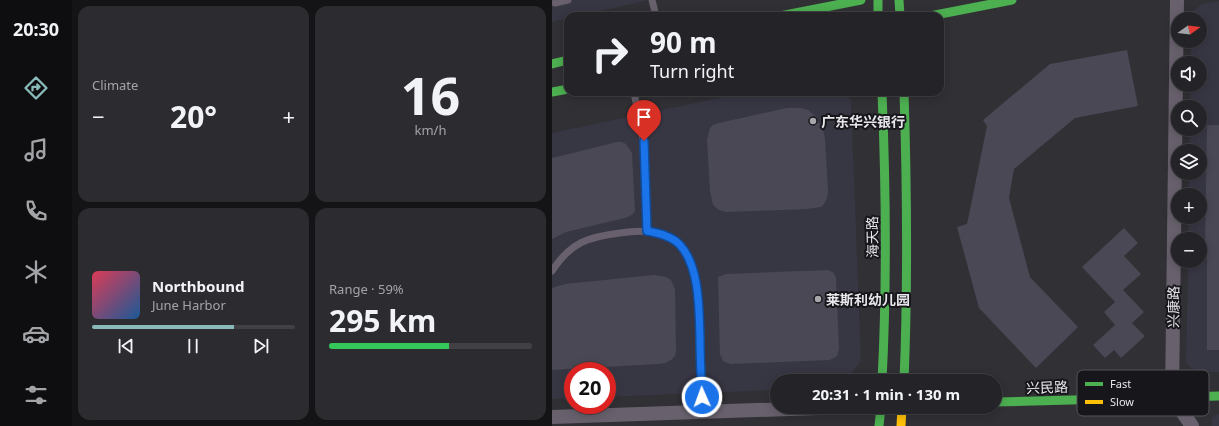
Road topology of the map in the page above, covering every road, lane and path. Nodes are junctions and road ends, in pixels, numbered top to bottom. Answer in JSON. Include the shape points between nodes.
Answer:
{"nodes":[{"id":1,"x":568,"y":0,"type":"edge"},
{"id":2,"x":652,"y":0,"type":"edge"},
{"id":3,"x":861,"y":0,"type":"edge"},
{"id":4,"x":878,"y":0,"type":"edge"},
{"id":5,"x":898,"y":0,"type":"edge"},
{"id":6,"x":1012,"y":0,"type":"edge"},
{"id":7,"x":1177,"y":0,"type":"edge"},
{"id":8,"x":555,"y":3,"type":"dead end"},
{"id":9,"x":655,"y":12,"type":"edge"},
{"id":10,"x":800,"y":12,"type":"edge"},
{"id":11,"x":878,"y":12,"type":"edge"},
{"id":12,"x":900,"y":12,"type":"edge"},
{"id":13,"x":944,"y":13,"type":"edge"},
{"id":14,"x":564,"y":61,"type":"edge"},
{"id":15,"x":552,"y":64,"type":"edge"},
{"id":16,"x":564,"y":90,"type":"edge"},
{"id":17,"x":552,"y":92,"type":"edge"},
{"id":18,"x":635,"y":96,"type":"edge"},
{"id":19,"x":882,"y":96,"type":"edge"},
{"id":20,"x":904,"y":96,"type":"edge"},
{"id":21,"x":647,"y":231,"type":"junction"},
{"id":22,"x":552,"y":271,"type":"edge"},
{"id":23,"x":1172,"y":370,"type":"edge"},
{"id":24,"x":882,"y":374,"type":"edge"},
{"id":25,"x":904,"y":374,"type":"edge"},
{"id":26,"x":1209,"y":396,"type":"edge"},
{"id":27,"x":1219,"y":396,"type":"edge"},
{"id":28,"x":1077,"y":400,"type":"edge"},
{"id":29,"x":1002,"y":402,"type":"edge"},
{"id":30,"x":770,"y":410,"type":"edge"},
{"id":31,"x":702,"y":412,"type":"junction"},
{"id":32,"x":880,"y":414,"type":"edge"},
{"id":33,"x":902,"y":414,"type":"edge"},
{"id":34,"x":1185,"y":416,"type":"edge"},
{"id":35,"x":552,"y":417,"type":"edge"},
{"id":36,"x":879,"y":426,"type":"edge"},
{"id":37,"x":901,"y":426,"type":"edge"},
{"id":38,"x":1192,"y":426,"type":"edge"}],
"edges":[{"from":1,"to":8,"type":"lane"},
{"from":2,"to":9,"type":"lane"},
{"from":3,"to":10,"type":"main road"},
{"from":4,"to":11,"type":"main road"},
{"from":5,"to":12,"type":"main road"},
{"from":6,"to":13,"type":"main road"},
{"from":7,"to":23,"type":"street","name":"兴康路"},
{"from":14,"to":15,"type":"main road"},
{"from":16,"to":17,"type":"main road"},
{"from":18,"to":21,"type":"lane","via":[[645,150]]},
{"from":19,"to":24,"type":"main road","name":"海天路","via":[[887,239]]},
{"from":20,"to":25,"type":"main road","via":[[907,230]]},
{"from":21,"to":22,"type":"lane","via":[[586,240],[562,257]]},
{"from":21,"to":31,"type":"lane","via":[[659,233],[680,245],[692,268],[698,306]]},
{"from":26,"to":27,"type":"main road","name":"兴民路"},
{"from":28,"to":29,"type":"main road","name":"兴民路"},
{"from":30,"to":31,"type":"street"},
{"from":31,"to":35,"type":"street"},
{"from":32,"to":36,"type":"main road"},
{"from":33,"to":37,"type":"main road"},
{"from":34,"to":38,"type":"street"}]}
